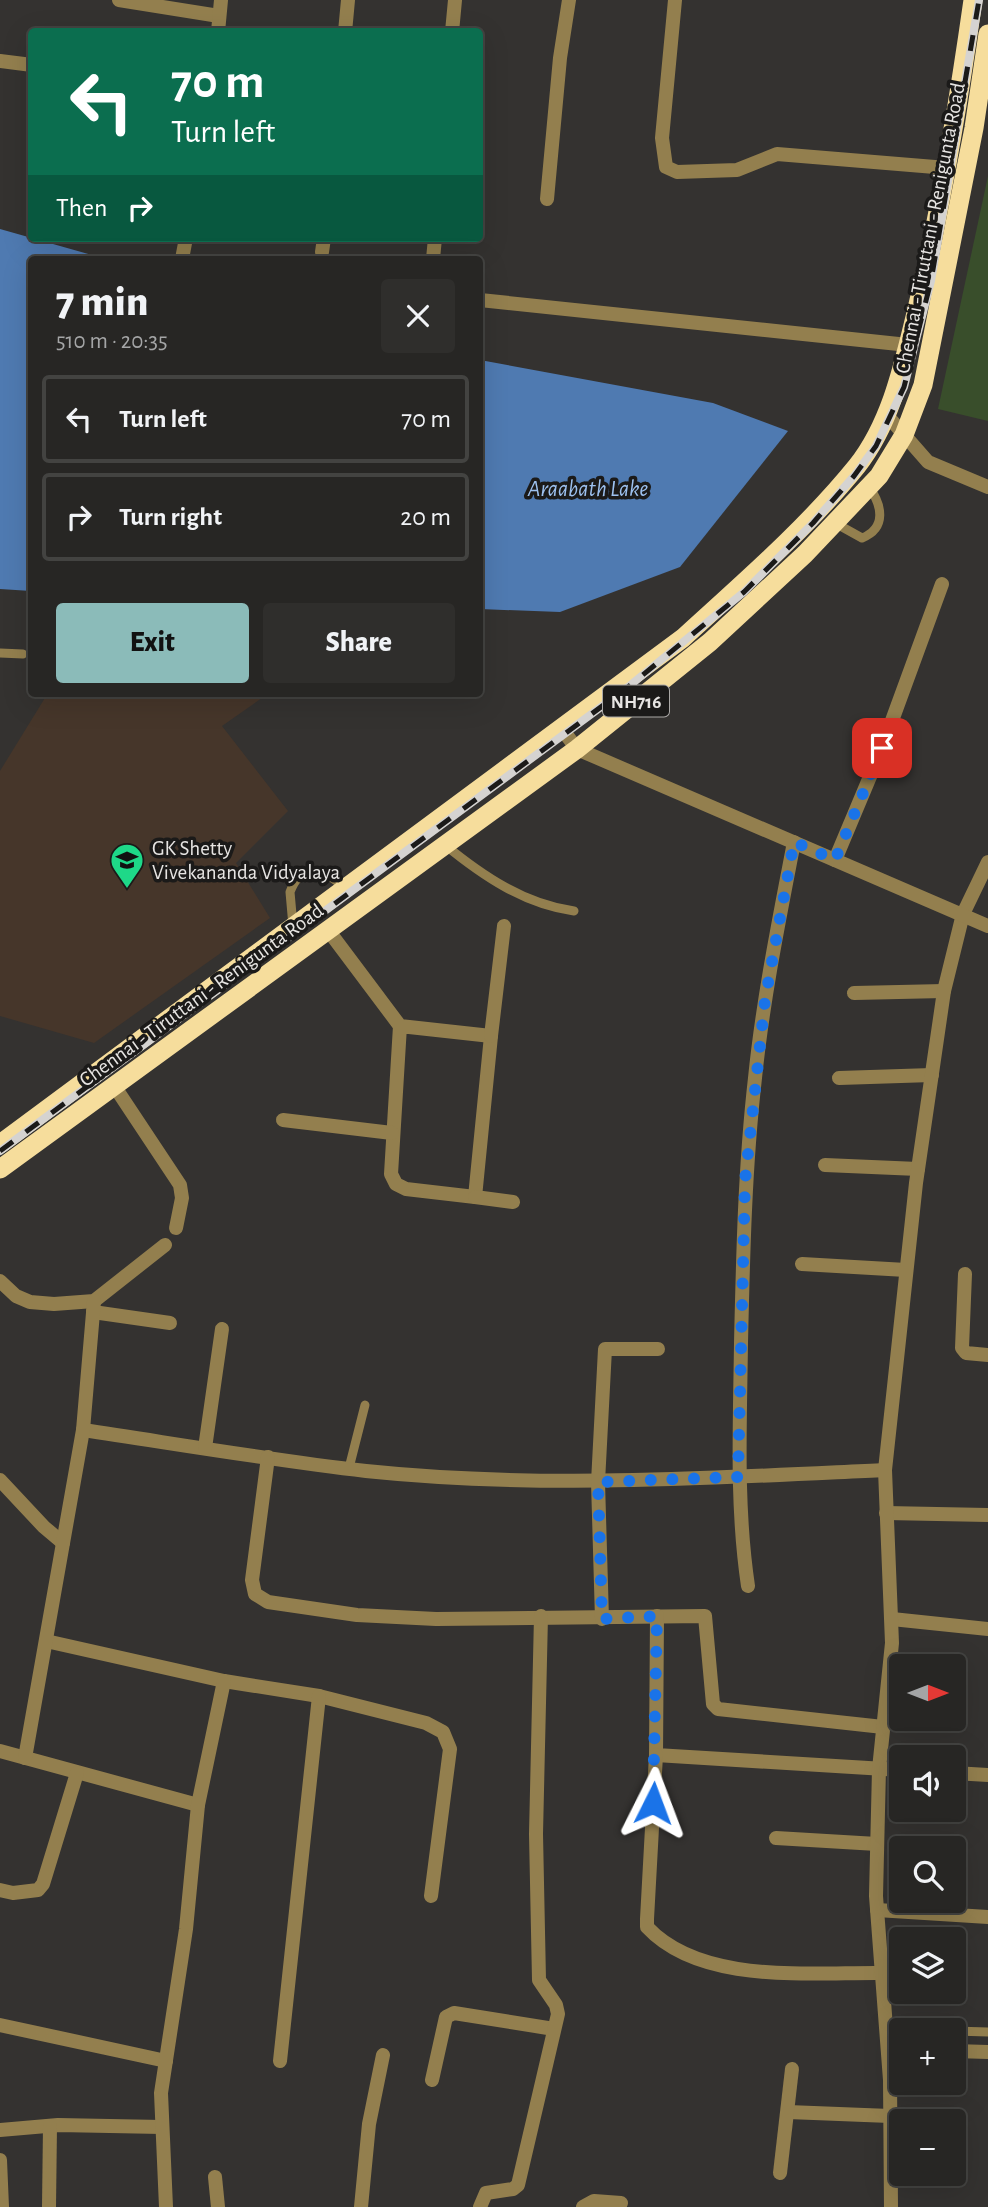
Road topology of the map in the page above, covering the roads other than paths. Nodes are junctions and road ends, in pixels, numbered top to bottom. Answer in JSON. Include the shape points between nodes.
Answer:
{"nodes":[{"id":1,"x":119,"y":0,"type":"edge"},
{"id":2,"x":221,"y":0,"type":"edge"},
{"id":3,"x":348,"y":0,"type":"edge"},
{"id":4,"x":455,"y":0,"type":"edge"},
{"id":5,"x":569,"y":0,"type":"edge"},
{"id":6,"x":675,"y":0,"type":"edge"},
{"id":7,"x":973,"y":0,"type":"edge"},
{"id":8,"x":219,"y":24,"type":"edge"},
{"id":9,"x":345,"y":28,"type":"edge"},
{"id":10,"x":452,"y":28,"type":"edge"},
{"id":11,"x":988,"y":34,"type":"edge"},
{"id":12,"x":0,"y":61,"type":"edge"},
{"id":13,"x":28,"y":64,"type":"edge"},
{"id":14,"x":981,"y":130,"type":"edge"},
{"id":15,"x":947,"y":168,"type":"junction"},
{"id":16,"x":547,"y":199,"type":"dead end"},
{"id":17,"x":483,"y":300,"type":"edge"},
{"id":18,"x":908,"y":345,"type":"junction"},
{"id":19,"x":885,"y":414,"type":"junction"},
{"id":20,"x":904,"y":435,"type":"junction"},
{"id":21,"x":869,"y":486,"type":"junction"},
{"id":22,"x":988,"y":487,"type":"edge"},
{"id":23,"x":835,"y":523,"type":"junction"},
{"id":24,"x":942,"y":584,"type":"dead end"},
{"id":25,"x":0,"y":653,"type":"edge"},
{"id":26,"x":23,"y":654,"type":"dead end"},
{"id":27,"x":562,"y":729,"type":"junction"},
{"id":28,"x":577,"y":749,"type":"junction"},
{"id":29,"x":794,"y":842,"type":"junction"},
{"id":30,"x":445,"y":845,"type":"junction"},
{"id":31,"x":835,"y":860,"type":"junction"},
{"id":32,"x":988,"y":862,"type":"edge"},
{"id":33,"x":346,"y":888,"type":"junction"},
{"id":34,"x":574,"y":911,"type":"dead end"},
{"id":35,"x":963,"y":915,"type":"junction"},
{"id":36,"x":504,"y":926,"type":"dead end"},
{"id":37,"x":988,"y":926,"type":"edge"},
{"id":38,"x":293,"y":928,"type":"junction"},
{"id":39,"x":328,"y":930,"type":"junction"},
{"id":40,"x":944,"y":991,"type":"junction"},
{"id":41,"x":855,"y":993,"type":"dead end"},
{"id":42,"x":400,"y":1026,"type":"junction"},
{"id":43,"x":491,"y":1036,"type":"junction"},
{"id":44,"x":932,"y":1075,"type":"junction"},
{"id":45,"x":839,"y":1078,"type":"dead end"},
{"id":46,"x":115,"y":1087,"type":"junction"},
{"id":47,"x":284,"y":1120,"type":"dead end"},
{"id":48,"x":392,"y":1133,"type":"junction"},
{"id":49,"x":0,"y":1144,"type":"edge"},
{"id":50,"x":825,"y":1165,"type":"dead end"},
{"id":51,"x":0,"y":1169,"type":"edge"},
{"id":52,"x":918,"y":1170,"type":"junction"},
{"id":53,"x":475,"y":1197,"type":"junction"},
{"id":54,"x":513,"y":1202,"type":"dead end"},
{"id":55,"x":176,"y":1228,"type":"dead end"},
{"id":56,"x":165,"y":1245,"type":"dead end"},
{"id":57,"x":802,"y":1264,"type":"dead end"},
{"id":58,"x":906,"y":1270,"type":"junction"},
{"id":59,"x":965,"y":1273,"type":"dead end"},
{"id":60,"x":0,"y":1281,"type":"edge"},
{"id":61,"x":94,"y":1306,"type":"junction"},
{"id":62,"x":170,"y":1323,"type":"dead end"},
{"id":63,"x":222,"y":1329,"type":"dead end"},
{"id":64,"x":658,"y":1349,"type":"dead end"},
{"id":65,"x":988,"y":1355,"type":"edge"},
{"id":66,"x":365,"y":1405,"type":"dead end"},
{"id":67,"x":83,"y":1430,"type":"junction"},
{"id":68,"x":205,"y":1448,"type":"junction"},
{"id":69,"x":268,"y":1457,"type":"junction"},
{"id":70,"x":349,"y":1468,"type":"junction"},
{"id":71,"x":885,"y":1471,"type":"junction"},
{"id":72,"x":738,"y":1477,"type":"junction"},
{"id":73,"x":0,"y":1480,"type":"edge"},
{"id":74,"x":598,"y":1482,"type":"junction"},
{"id":75,"x":886,"y":1513,"type":"junction"},
{"id":76,"x":988,"y":1515,"type":"edge"},
{"id":77,"x":63,"y":1543,"type":"junction"},
{"id":78,"x":748,"y":1586,"type":"dead end"},
{"id":79,"x":541,"y":1616,"type":"junction"},
{"id":80,"x":657,"y":1616,"type":"junction"},
{"id":81,"x":602,"y":1619,"type":"junction"},
{"id":82,"x":892,"y":1619,"type":"junction"},
{"id":83,"x":988,"y":1629,"type":"edge"},
{"id":84,"x":46,"y":1641,"type":"junction"},
{"id":85,"x":224,"y":1681,"type":"junction"},
{"id":86,"x":319,"y":1696,"type":"junction"},
{"id":87,"x":883,"y":1727,"type":"junction"},
{"id":88,"x":0,"y":1751,"type":"edge"},
{"id":89,"x":656,"y":1755,"type":"junction"},
{"id":90,"x":25,"y":1758,"type":"junction"},
{"id":91,"x":879,"y":1769,"type":"junction"},
{"id":92,"x":889,"y":1769,"type":"edge"},
{"id":93,"x":76,"y":1773,"type":"junction"},
{"id":94,"x":966,"y":1774,"type":"edge"},
{"id":95,"x":988,"y":1775,"type":"edge"},
{"id":96,"x":198,"y":1805,"type":"junction"},
{"id":97,"x":776,"y":1838,"type":"dead end"},
{"id":98,"x":877,"y":1844,"type":"junction"},
{"id":99,"x":0,"y":1890,"type":"edge"},
{"id":100,"x":431,"y":1896,"type":"dead end"},
{"id":101,"x":877,"y":1910,"type":"junction"},
{"id":102,"x":988,"y":1917,"type":"edge"},
{"id":103,"x":883,"y":1973,"type":"junction"},
{"id":104,"x":892,"y":2018,"type":"edge"},
{"id":105,"x":0,"y":2025,"type":"edge"},
{"id":106,"x":554,"y":2029,"type":"junction"},
{"id":107,"x":966,"y":2031,"type":"edge"},
{"id":108,"x":988,"y":2032,"type":"edge"},
{"id":109,"x":966,"y":2051,"type":"edge"},
{"id":110,"x":988,"y":2052,"type":"edge"},
{"id":111,"x":383,"y":2055,"type":"dead end"},
{"id":112,"x":166,"y":2061,"type":"junction"},
{"id":113,"x":280,"y":2061,"type":"dead end"},
{"id":114,"x":792,"y":2069,"type":"dead end"},
{"id":115,"x":432,"y":2080,"type":"dead end"},
{"id":116,"x":788,"y":2112,"type":"junction"},
{"id":117,"x":889,"y":2116,"type":"edge"},
{"id":118,"x":50,"y":2126,"type":"junction"},
{"id":119,"x":162,"y":2127,"type":"junction"},
{"id":120,"x":0,"y":2130,"type":"edge"},
{"id":121,"x":0,"y":2160,"type":"edge"},
{"id":122,"x":780,"y":2173,"type":"dead end"},
{"id":123,"x":215,"y":2177,"type":"dead end"},
{"id":124,"x":891,"y":2186,"type":"edge"},
{"id":125,"x":621,"y":2203,"type":"dead end"},
{"id":126,"x":49,"y":2206,"type":"edge"},
{"id":127,"x":2,"y":2207,"type":"edge"},
{"id":128,"x":166,"y":2207,"type":"edge"},
{"id":129,"x":218,"y":2207,"type":"edge"},
{"id":130,"x":361,"y":2207,"type":"edge"},
{"id":131,"x":480,"y":2207,"type":"edge"},
{"id":132,"x":583,"y":2207,"type":"edge"},
{"id":133,"x":891,"y":2207,"type":"edge"}],
"edges":[{"from":1,"to":8,"type":"street"},
{"from":2,"to":8,"type":"street"},
{"from":3,"to":9,"type":"street"},
{"from":4,"to":10,"type":"street"},
{"from":5,"to":16,"type":"street"},
{"from":6,"to":15,"type":"street","via":[[662,138],[666,167],[677,172],[737,170],[777,154]]},
{"from":7,"to":15,"type":"highway","name":"Chennai - Tiruttani - Renigunta Road","number":"NH716"},
{"from":11,"to":14,"type":"highway","name":"Chennai - Tiruttani - Renigunta Road","number":"NH716"},
{"from":12,"to":13,"type":"street"},
{"from":14,"to":20,"type":"highway","name":"Chennai - Tiruttani - Renigunta Road","number":"NH716","via":[[923,385]]},
{"from":15,"to":18,"type":"highway","name":"Chennai - Tiruttani - Renigunta Road","number":"NH716"},
{"from":17,"to":18,"type":"street"},
{"from":18,"to":19,"type":"highway","name":"Chennai - Tiruttani - Renigunta Road","number":"NH716"},
{"from":19,"to":20,"type":"street"},
{"from":19,"to":27,"type":"highway","name":"Chennai - Tiruttani - Renigunta Road","number":"NH716","via":[[858,465],[779,550],[683,638]]},
{"from":20,"to":21,"type":"highway","name":"Chennai - Tiruttani - Renigunta Road","number":"NH716"},
{"from":20,"to":22,"type":"street","via":[[929,462]]},
{"from":21,"to":23,"type":"highway","name":"Chennai - Tiruttani - Renigunta Road","number":"NH716"},
{"from":21,"to":23,"type":"lane","via":[[881,507],[871,534],[862,538]]},
{"from":23,"to":28,"type":"highway","name":"Chennai - Tiruttani - Renigunta Road","number":"NH716","via":[[710,642]]},
{"from":24,"to":31,"type":"street"},
{"from":25,"to":26,"type":"lane"},
{"from":27,"to":28,"type":"street"},
{"from":27,"to":33,"type":"highway","name":"Chennai - Tiruttani - Renigunta Road","number":"NH716"},
{"from":28,"to":29,"type":"street"},
{"from":28,"to":30,"type":"highway","name":"Chennai - Tiruttani - Renigunta Road","number":"NH716"},
{"from":29,"to":31,"type":"street"},
{"from":29,"to":72,"type":"street","via":[[767,988],[745,1181]]},
{"from":30,"to":34,"type":"lane","via":[[506,888],[549,907]]},
{"from":30,"to":39,"type":"highway","name":"Chennai - Tiruttani - Renigunta Road","number":"NH716"},
{"from":31,"to":35,"type":"street"},
{"from":32,"to":35,"type":"street"},
{"from":33,"to":38,"type":"highway","name":"Chennai - Tiruttani - Renigunta Road","number":"NH716"},
{"from":33,"to":38,"type":"lane","via":[[326,872],[314,870],[301,876],[290,892]]},
{"from":35,"to":37,"type":"street"},
{"from":35,"to":40,"type":"street"},
{"from":36,"to":43,"type":"street"},
{"from":38,"to":49,"type":"highway","name":"Chennai - Tiruttani - Renigunta Road","number":"NH716"},
{"from":39,"to":42,"type":"street"},
{"from":39,"to":46,"type":"highway","name":"Chennai - Tiruttani - Renigunta Road","number":"NH716"},
{"from":40,"to":41,"type":"street"},
{"from":40,"to":44,"type":"street"},
{"from":42,"to":43,"type":"street"},
{"from":42,"to":48,"type":"street"},
{"from":43,"to":53,"type":"street"},
{"from":44,"to":45,"type":"street"},
{"from":44,"to":52,"type":"street"},
{"from":46,"to":51,"type":"highway","name":"Chennai - Tiruttani - Renigunta Road","number":"NH716"},
{"from":46,"to":55,"type":"street","via":[[180,1185]]},
{"from":47,"to":48,"type":"street"},
{"from":48,"to":53,"type":"street","via":[[391,1174],[396,1184]]},
{"from":50,"to":52,"type":"street"},
{"from":52,"to":58,"type":"street"},
{"from":53,"to":54,"type":"street"},
{"from":56,"to":61,"type":"street"},
{"from":57,"to":58,"type":"street"},
{"from":58,"to":71,"type":"street"},
{"from":59,"to":65,"type":"street","via":[[961,1348],[966,1353]]},
{"from":60,"to":61,"type":"street","via":[[30,1302]]},
{"from":61,"to":62,"type":"street"},
{"from":61,"to":67,"type":"street"},
{"from":63,"to":68,"type":"street"},
{"from":64,"to":74,"type":"street","via":[[605,1349]]},
{"from":66,"to":70,"type":"lane"},
{"from":67,"to":68,"type":"street"},
{"from":67,"to":77,"type":"street"},
{"from":68,"to":69,"type":"street"},
{"from":69,"to":70,"type":"street"},
{"from":69,"to":79,"type":"street","via":[[252,1580],[255,1594],[268,1602],[357,1615],[436,1619]]},
{"from":70,"to":74,"type":"street"},
{"from":71,"to":72,"type":"street"},
{"from":71,"to":75,"type":"street"},
{"from":72,"to":74,"type":"street"},
{"from":72,"to":78,"type":"street"},
{"from":73,"to":77,"type":"street"},
{"from":74,"to":81,"type":"street"},
{"from":75,"to":76,"type":"street"},
{"from":75,"to":82,"type":"street"},
{"from":77,"to":84,"type":"street"},
{"from":79,"to":81,"type":"street"},
{"from":79,"to":106,"type":"street","via":[[536,1834],[539,1980],[556,2005]]},
{"from":80,"to":81,"type":"street"},
{"from":80,"to":87,"type":"street","via":[[705,1616],[713,1704],[718,1709]]},
{"from":80,"to":89,"type":"street"},
{"from":82,"to":83,"type":"street"},
{"from":82,"to":87,"type":"street"},
{"from":84,"to":85,"type":"street"},
{"from":84,"to":90,"type":"street"},
{"from":85,"to":86,"type":"street"},
{"from":85,"to":96,"type":"street"},
{"from":86,"to":100,"type":"street","via":[[426,1723],[443,1732],[450,1749]]},
{"from":86,"to":113,"type":"street"},
{"from":87,"to":91,"type":"street"},
{"from":88,"to":90,"type":"street"},
{"from":89,"to":91,"type":"street"},
{"from":89,"to":103,"type":"street","via":[[647,1919],[647,1927],[656,1936],[702,1962],[732,1970]]},
{"from":90,"to":93,"type":"street"},
{"from":91,"to":92,"type":"street"},
{"from":91,"to":98,"type":"street"},
{"from":93,"to":96,"type":"street"},
{"from":93,"to":99,"type":"street","via":[[43,1884],[30,1892]]},
{"from":94,"to":95,"type":"street"},
{"from":96,"to":112,"type":"street"},
{"from":97,"to":98,"type":"street"},
{"from":98,"to":101,"type":"street"},
{"from":101,"to":102,"type":"street"},
{"from":101,"to":103,"type":"street"},
{"from":103,"to":104,"type":"street"},
{"from":105,"to":112,"type":"street"},
{"from":106,"to":115,"type":"street","via":[[454,2013],[446,2017]]},
{"from":106,"to":131,"type":"street","via":[[518,2185],[486,2193]]},
{"from":107,"to":108,"type":"lane"},
{"from":109,"to":110,"type":"street"},
{"from":111,"to":130,"type":"street","via":[[369,2124]]},
{"from":112,"to":119,"type":"street"},
{"from":114,"to":116,"type":"street"},
{"from":116,"to":117,"type":"street"},
{"from":116,"to":122,"type":"street"},
{"from":118,"to":119,"type":"street"},
{"from":118,"to":120,"type":"street"},
{"from":118,"to":126,"type":"street"},
{"from":119,"to":128,"type":"street"},
{"from":121,"to":127,"type":"street"},
{"from":123,"to":129,"type":"street"},
{"from":124,"to":133,"type":"street"},
{"from":125,"to":132,"type":"street","via":[[594,2202]]}]}
